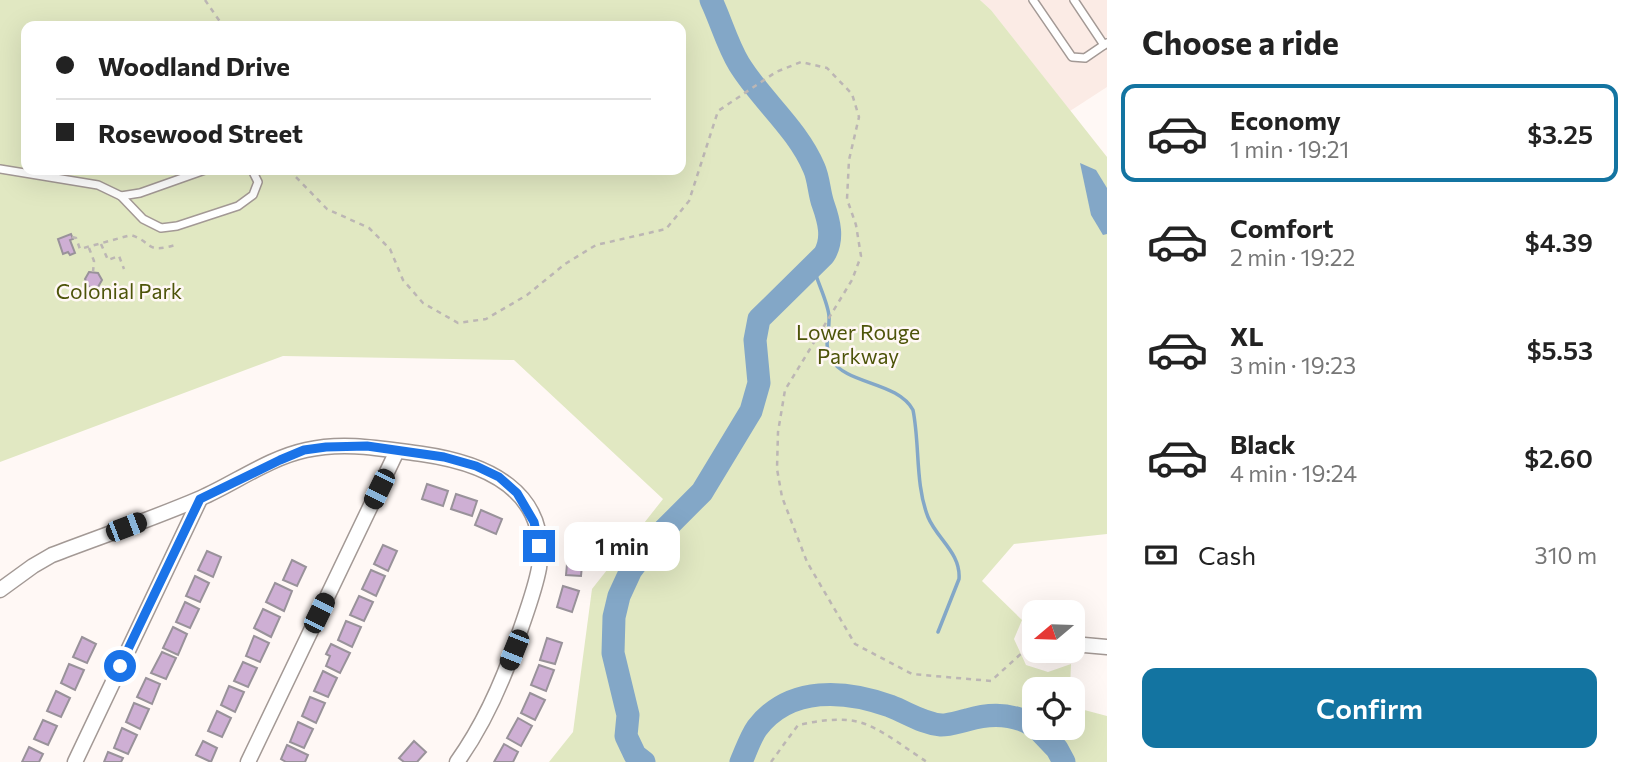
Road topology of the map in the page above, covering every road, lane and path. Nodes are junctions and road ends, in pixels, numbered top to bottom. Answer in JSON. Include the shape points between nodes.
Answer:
{"nodes":[{"id":1,"x":205,"y":0,"type":"edge"},
{"id":2,"x":1033,"y":0,"type":"edge"},
{"id":3,"x":1074,"y":0,"type":"edge"},
{"id":4,"x":220,"y":21,"type":"edge"},
{"id":5,"x":1106,"y":44,"type":"edge"},
{"id":6,"x":0,"y":169,"type":"edge"},
{"id":7,"x":21,"y":172,"type":"edge"},
{"id":8,"x":37,"y":175,"type":"edge"},
{"id":9,"x":191,"y":175,"type":"edge"},
{"id":10,"x":255,"y":175,"type":"edge"},
{"id":11,"x":294,"y":175,"type":"edge"},
{"id":12,"x":121,"y":196,"type":"junction"},
{"id":13,"x":72,"y":237,"type":"dead end"},
{"id":14,"x":102,"y":244,"type":"junction"},
{"id":15,"x":175,"y":245,"type":"dead end"},
{"id":16,"x":80,"y":248,"type":"junction"},
{"id":17,"x":89,"y":248,"type":"junction"},
{"id":18,"x":74,"y":250,"type":"dead end"},
{"id":19,"x":124,"y":269,"type":"dead end"},
{"id":20,"x":93,"y":272,"type":"dead end"},
{"id":21,"x":397,"y":451,"type":"junction"},
{"id":22,"x":200,"y":499,"type":"junction"},
{"id":23,"x":0,"y":590,"type":"edge"},
{"id":24,"x":1085,"y":645,"type":"edge"},
{"id":25,"x":1107,"y":647,"type":"edge"},
{"id":26,"x":1022,"y":653,"type":"edge"},
{"id":27,"x":75,"y":762,"type":"edge"},
{"id":28,"x":247,"y":762,"type":"edge"},
{"id":29,"x":457,"y":762,"type":"edge"},
{"id":30,"x":771,"y":762,"type":"edge"},
{"id":31,"x":927,"y":762,"type":"edge"}],
"edges":[{"from":1,"to":4,"type":"path"},
{"from":2,"to":5,"type":"lane","via":[[1072,57],[1085,58]]},
{"from":3,"to":5,"type":"lane"},
{"from":6,"to":7,"type":"lane"},
{"from":8,"to":12,"type":"lane","via":[[98,185]]},
{"from":9,"to":12,"type":"lane"},
{"from":10,"to":12,"type":"lane","via":[[258,182],[253,195],[238,206],[177,226],[161,228],[143,219]]},
{"from":11,"to":26,"type":"path","via":[[327,209],[369,228],[390,248],[403,280],[423,303],[458,323],[486,319],[596,245],[666,229],[688,201],[718,111],[776,72],[801,62],[827,68],[852,94],[859,117],[849,160],[847,199],[861,257],[852,280],[785,390],[778,432],[782,497],[807,562],[855,644],[912,674],[991,681]]},
{"from":13,"to":16,"type":"path"},
{"from":14,"to":15,"type":"path","via":[[131,235],[150,247]]},
{"from":14,"to":17,"type":"path"},
{"from":14,"to":19,"type":"path","via":[[108,260],[120,256]]},
{"from":16,"to":17,"type":"path"},
{"from":16,"to":18,"type":"path"},
{"from":17,"to":20,"type":"path"},
{"from":21,"to":22,"type":"street","via":[[346,445],[304,450]]},
{"from":21,"to":28,"type":"street"},
{"from":21,"to":29,"type":"street","via":[[463,461],[499,477],[523,501],[537,532],[538,569],[514,650],[495,698]]},
{"from":22,"to":23,"type":"street","via":[[52,555]]},
{"from":22,"to":27,"type":"street"},
{"from":24,"to":25,"type":"street"},
{"from":30,"to":31,"type":"path","via":[[798,725],[827,720],[860,722]]}]}
